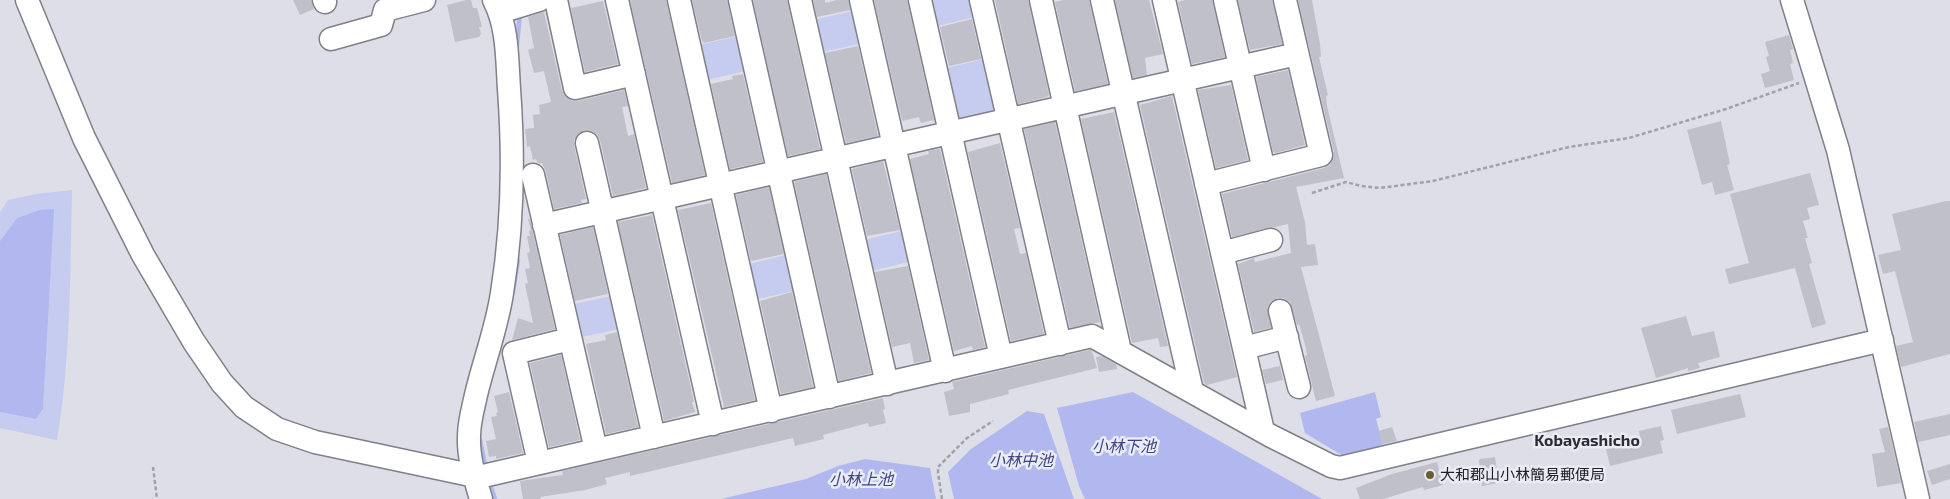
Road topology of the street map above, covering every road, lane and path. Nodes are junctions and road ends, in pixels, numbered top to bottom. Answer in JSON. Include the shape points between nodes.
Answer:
{"nodes":[{"id":1,"x":28,"y":0,"type":"edge"},
{"id":2,"x":424,"y":0,"type":"edge"},
{"id":3,"x":543,"y":0,"type":"edge"},
{"id":4,"x":617,"y":0,"type":"edge"},
{"id":5,"x":678,"y":0,"type":"edge"},
{"id":6,"x":740,"y":0,"type":"edge"},
{"id":7,"x":800,"y":0,"type":"edge"},
{"id":8,"x":861,"y":0,"type":"edge"},
{"id":9,"x":920,"y":0,"type":"edge"},
{"id":10,"x":981,"y":0,"type":"edge"},
{"id":11,"x":1041,"y":0,"type":"edge"},
{"id":12,"x":1102,"y":0,"type":"edge"},
{"id":13,"x":1164,"y":0,"type":"edge"},
{"id":14,"x":1225,"y":0,"type":"edge"},
{"id":15,"x":1285,"y":0,"type":"edge"},
{"id":16,"x":1792,"y":0,"type":"edge"},
{"id":17,"x":384,"y":5,"type":"edge"},
{"id":18,"x":501,"y":7,"type":"edge"},
{"id":19,"x":331,"y":39,"type":"dead end"},
{"id":20,"x":1297,"y":54,"type":"junction"},
{"id":21,"x":1240,"y":67,"type":"junction"},
{"id":22,"x":634,"y":74,"type":"junction"},
{"id":23,"x":1817,"y":77,"type":"junction"},
{"id":24,"x":1183,"y":80,"type":"junction"},
{"id":25,"x":1123,"y":94,"type":"junction"},
{"id":26,"x":1065,"y":107,"type":"junction"},
{"id":27,"x":1009,"y":120,"type":"junction"},
{"id":28,"x":951,"y":133,"type":"junction"},
{"id":29,"x":587,"y":143,"type":"dead end"},
{"id":30,"x":894,"y":146,"type":"junction"},
{"id":31,"x":836,"y":159,"type":"junction"},
{"id":32,"x":1264,"y":170,"type":"junction"},
{"id":33,"x":778,"y":172,"type":"junction"},
{"id":34,"x":533,"y":175,"type":"dead end"},
{"id":35,"x":1206,"y":184,"type":"junction"},
{"id":36,"x":720,"y":186,"type":"junction"},
{"id":37,"x":1312,"y":193,"type":"dead end"},
{"id":38,"x":662,"y":199,"type":"junction"},
{"id":39,"x":603,"y":212,"type":"junction"},
{"id":40,"x":544,"y":225,"type":"junction"},
{"id":41,"x":1271,"y":240,"type":"dead end"},
{"id":42,"x":1222,"y":252,"type":"junction"},
{"id":43,"x":1280,"y":311,"type":"dead end"},
{"id":44,"x":570,"y":339,"type":"junction"},
{"id":45,"x":1882,"y":340,"type":"junction"},
{"id":46,"x":1292,"y":342,"type":"junction"},
{"id":47,"x":1060,"y":344,"type":"junction"},
{"id":48,"x":1244,"y":348,"type":"junction"},
{"id":49,"x":1120,"y":351,"type":"junction"},
{"id":50,"x":1001,"y":357,"type":"junction"},
{"id":51,"x":945,"y":370,"type":"junction"},
{"id":52,"x":886,"y":384,"type":"junction"},
{"id":53,"x":1300,"y":387,"type":"dead end"},
{"id":54,"x":1192,"y":392,"type":"junction"},
{"id":55,"x":829,"y":398,"type":"junction"},
{"id":56,"x":771,"y":411,"type":"junction"},
{"id":57,"x":993,"y":422,"type":"dead end"},
{"id":58,"x":713,"y":424,"type":"junction"},
{"id":59,"x":1263,"y":431,"type":"junction"},
{"id":60,"x":654,"y":437,"type":"junction"},
{"id":61,"x":596,"y":450,"type":"junction"},
{"id":62,"x":538,"y":463,"type":"junction"},
{"id":63,"x":153,"y":467,"type":"dead end"},
{"id":64,"x":483,"y":475,"type":"junction"},
{"id":65,"x":156,"y":499,"type":"edge"},
{"id":66,"x":481,"y":499,"type":"edge"},
{"id":67,"x":942,"y":499,"type":"edge"},
{"id":68,"x":1918,"y":499,"type":"edge"}],
"edges":[{"from":1,"to":64,"type":"street","via":[[84,138],[143,255],[194,342],[222,383],[244,407],[277,429],[316,442]]},
{"from":2,"to":17,"type":"street"},
{"from":3,"to":18,"type":"street"},
{"from":3,"to":22,"type":"street","via":[[575,88]]},
{"from":4,"to":22,"type":"street"},
{"from":5,"to":36,"type":"street"},
{"from":6,"to":33,"type":"street"},
{"from":7,"to":31,"type":"street"},
{"from":8,"to":30,"type":"street"},
{"from":9,"to":28,"type":"street"},
{"from":10,"to":27,"type":"street"},
{"from":11,"to":26,"type":"street"},
{"from":12,"to":25,"type":"street"},
{"from":13,"to":24,"type":"street"},
{"from":14,"to":21,"type":"street"},
{"from":15,"to":20,"type":"street"},
{"from":16,"to":23,"type":"street"},
{"from":17,"to":19,"type":"street","via":[[381,26]]},
{"from":18,"to":64,"type":"street","via":[[509,98],[511,227],[498,318],[470,420],[468,438]]},
{"from":20,"to":21,"type":"street"},
{"from":20,"to":32,"type":"street","via":[[1321,155]]},
{"from":21,"to":24,"type":"street"},
{"from":21,"to":32,"type":"street"},
{"from":22,"to":38,"type":"street"},
{"from":23,"to":37,"type":"path","via":[[1629,138],[1569,147],[1433,181],[1380,188],[1346,182]]},
{"from":23,"to":45,"type":"street","via":[[1848,188]]},
{"from":24,"to":25,"type":"street"},
{"from":24,"to":35,"type":"street"},
{"from":25,"to":26,"type":"street"},
{"from":25,"to":54,"type":"street"},
{"from":26,"to":27,"type":"street"},
{"from":26,"to":49,"type":"street"},
{"from":27,"to":28,"type":"street"},
{"from":27,"to":47,"type":"street"},
{"from":28,"to":30,"type":"street"},
{"from":28,"to":50,"type":"street"},
{"from":29,"to":39,"type":"street"},
{"from":30,"to":31,"type":"street"},
{"from":30,"to":51,"type":"street"},
{"from":31,"to":33,"type":"street"},
{"from":31,"to":52,"type":"street"},
{"from":32,"to":35,"type":"street"},
{"from":33,"to":36,"type":"street"},
{"from":33,"to":55,"type":"street"},
{"from":34,"to":40,"type":"street"},
{"from":35,"to":42,"type":"street"},
{"from":36,"to":38,"type":"street"},
{"from":36,"to":56,"type":"street"},
{"from":38,"to":39,"type":"street"},
{"from":38,"to":58,"type":"street"},
{"from":39,"to":40,"type":"street"},
{"from":39,"to":60,"type":"street"},
{"from":40,"to":44,"type":"street"},
{"from":41,"to":42,"type":"street"},
{"from":42,"to":48,"type":"street"},
{"from":43,"to":46,"type":"street"},
{"from":44,"to":61,"type":"street"},
{"from":44,"to":62,"type":"street","via":[[514,353]]},
{"from":45,"to":59,"type":"street","via":[[1347,468],[1332,466]]},
{"from":45,"to":68,"type":"street"},
{"from":46,"to":48,"type":"street"},
{"from":46,"to":53,"type":"street"},
{"from":47,"to":49,"type":"street","via":[[1092,336]]},
{"from":47,"to":50,"type":"street"},
{"from":48,"to":59,"type":"street"},
{"from":49,"to":54,"type":"street"},
{"from":50,"to":51,"type":"street"},
{"from":51,"to":52,"type":"street"},
{"from":52,"to":55,"type":"street"},
{"from":54,"to":59,"type":"street"},
{"from":55,"to":56,"type":"street"},
{"from":56,"to":58,"type":"street"},
{"from":57,"to":67,"type":"path","via":[[967,438],[938,467]]},
{"from":58,"to":60,"type":"street"},
{"from":60,"to":61,"type":"street"},
{"from":61,"to":62,"type":"street"},
{"from":62,"to":64,"type":"street"},
{"from":63,"to":65,"type":"path"},
{"from":64,"to":66,"type":"street"}]}
